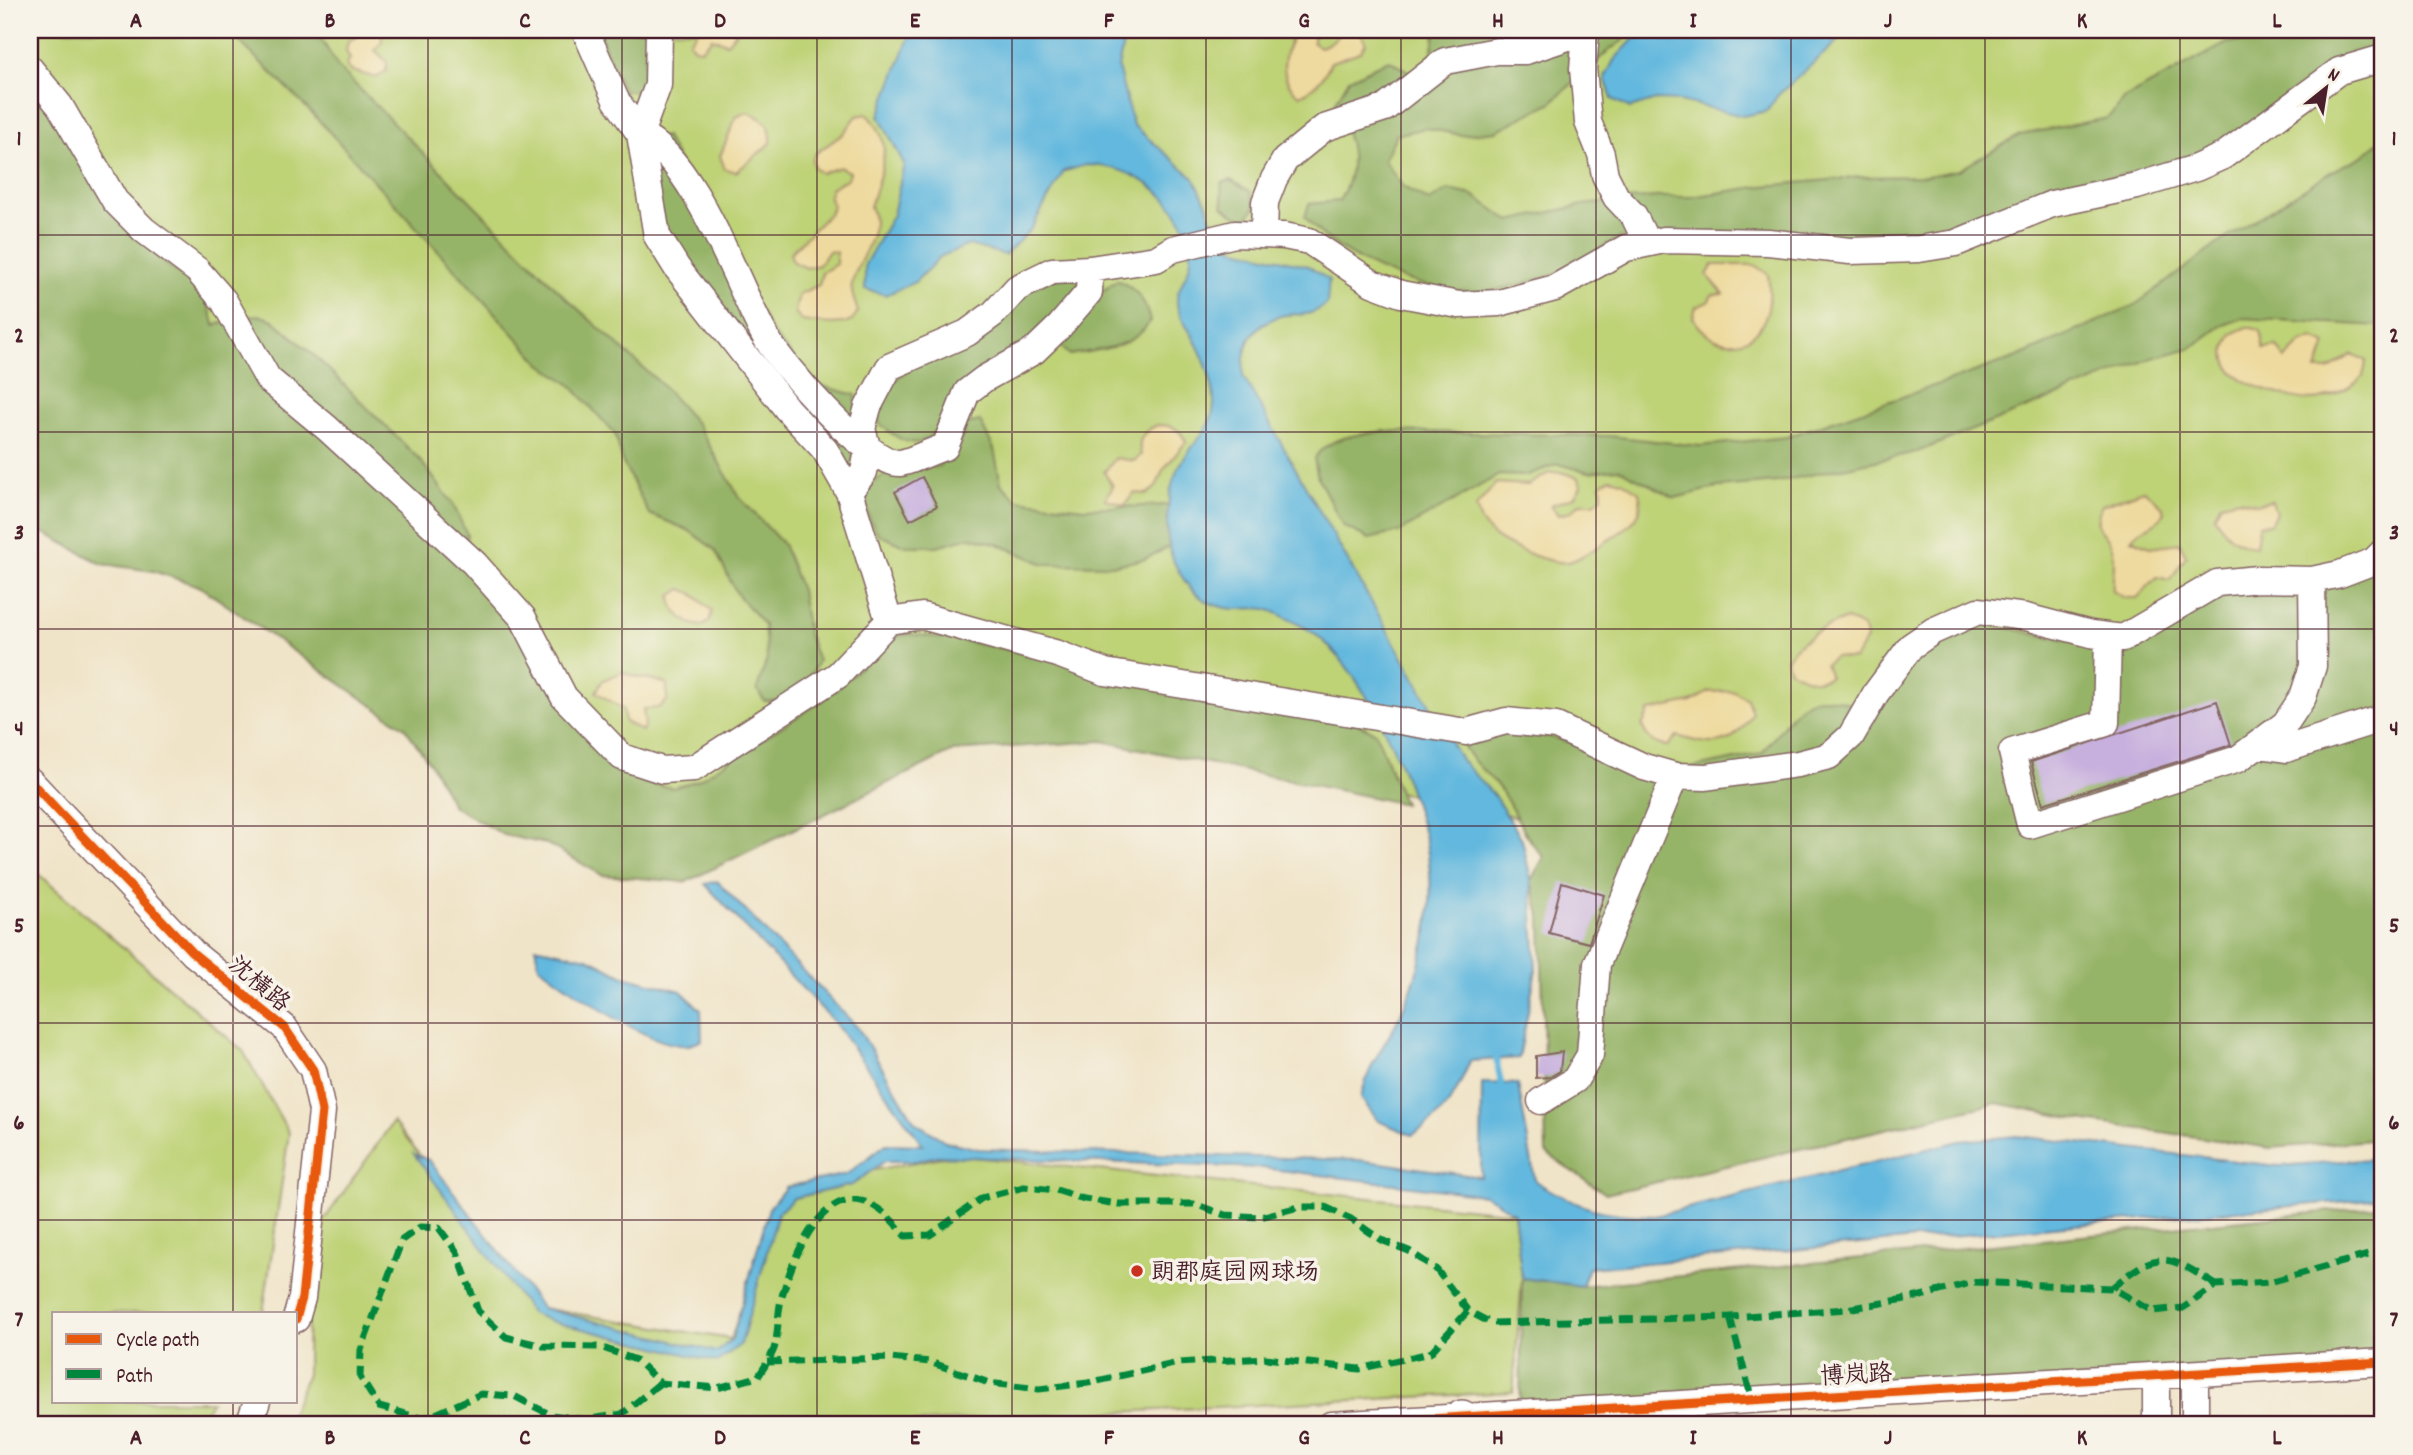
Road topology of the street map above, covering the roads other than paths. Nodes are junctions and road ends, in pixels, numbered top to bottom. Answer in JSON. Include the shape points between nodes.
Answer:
{"nodes":[{"id":1,"x":585,"y":30,"type":"edge"},
{"id":2,"x":659,"y":30,"type":"edge"},
{"id":3,"x":1587,"y":30,"type":"edge"},
{"id":4,"x":2383,"y":58,"type":"edge"},
{"id":5,"x":30,"y":69,"type":"edge"},
{"id":6,"x":640,"y":134,"type":"junction"},
{"id":7,"x":1264,"y":235,"type":"junction"},
{"id":8,"x":1647,"y":243,"type":"junction"},
{"id":9,"x":1090,"y":269,"type":"junction"},
{"id":10,"x":868,"y":450,"type":"junction"},
{"id":11,"x":849,"y":492,"type":"junction"},
{"id":12,"x":2383,"y":552,"type":"edge"},
{"id":13,"x":2312,"y":580,"type":"junction"},
{"id":14,"x":889,"y":621,"type":"junction"},
{"id":15,"x":2108,"y":636,"type":"junction"},
{"id":16,"x":2383,"y":718,"type":"edge"},
{"id":17,"x":2260,"y":744,"type":"junction"},
{"id":18,"x":1675,"y":776,"type":"junction"},
{"id":19,"x":30,"y":781,"type":"edge"},
{"id":20,"x":1541,"y":1101,"type":"dead end"},
{"id":21,"x":298,"y":1312,"type":"edge"},
{"id":22,"x":2383,"y":1362,"type":"edge"},
{"id":23,"x":2195,"y":1374,"type":"junction"},
{"id":24,"x":2156,"y":1376,"type":"junction"},
{"id":25,"x":257,"y":1402,"type":"edge"},
{"id":26,"x":1461,"y":1421,"type":"edge"},
{"id":27,"x":249,"y":1425,"type":"edge"},
{"id":28,"x":1331,"y":1425,"type":"edge"},
{"id":29,"x":2156,"y":1425,"type":"edge"},
{"id":30,"x":2194,"y":1425,"type":"edge"}],
"edges":[{"from":1,"to":6,"type":"street","via":[[616,100]]},
{"from":2,"to":6,"type":"street","via":[[658,85]]},
{"from":3,"to":7,"type":"street","via":[[1525,51],[1445,61],[1385,108],[1324,128],[1285,160],[1274,179],[1265,202]]},
{"from":3,"to":8,"type":"street","via":[[1583,69],[1588,122],[1605,175]]},
{"from":4,"to":8,"type":"street","via":[[2339,71],[2222,156],[2196,168],[2052,204],[1956,243],[1850,251],[1738,241]]},
{"from":5,"to":14,"type":"street","via":[[60,106],[115,201],[144,230],[197,270],[224,301],[268,379],[474,563],[523,618],[564,697],[622,757],[662,770],[694,768],[838,675]]},
{"from":6,"to":10,"type":"street","via":[[654,141],[676,167],[718,236],[765,337],[837,423]]},
{"from":6,"to":11,"type":"street","via":[[657,236],[787,409],[825,450]]},
{"from":7,"to":8,"type":"street","via":[[1309,241],[1371,283],[1459,305],[1499,303],[1555,288],[1626,248]]},
{"from":7,"to":9,"type":"street","via":[[1234,234],[1173,249],[1156,258]]},
{"from":9,"to":10,"type":"street","via":[[1052,271],[1017,288],[967,333],[889,367],[862,429]]},
{"from":9,"to":10,"type":"street","via":[[1089,292],[1060,326],[1034,351],[968,391],[945,447],[901,463]]},
{"from":10,"to":11,"type":"street","via":[[864,472]]},
{"from":11,"to":14,"type":"street"},
{"from":12,"to":13,"type":"street","via":[[2363,566]]},
{"from":13,"to":15,"type":"street","via":[[2217,583],[2123,638]]},
{"from":13,"to":17,"type":"street","via":[[2313,666],[2303,697],[2285,724]]},
{"from":14,"to":18,"type":"street","via":[[922,616],[1058,654],[1105,673],[1466,732],[1506,721],[1556,726],[1644,767]]},
{"from":15,"to":17,"type":"street","via":[[2106,723],[2012,752],[2030,825],[2238,759]]},
{"from":15,"to":18,"type":"street","via":[[1978,611],[1911,646],[1851,736],[1829,755],[1732,773]]},
{"from":16,"to":17,"type":"street","via":[[2286,749]]},
{"from":18,"to":20,"type":"street","via":[[1597,964],[1590,1055],[1575,1080]]},
{"from":19,"to":21,"type":"street","name":"沈横路","via":[[194,954],[284,1027],[313,1070],[322,1111]]},
{"from":22,"to":23,"type":"street","name":"博岚路"},
{"from":23,"to":24,"type":"street","name":"博岚路"},
{"from":23,"to":30,"type":"street"},
{"from":24,"to":26,"type":"street","name":"博岚路"},
{"from":24,"to":29,"type":"street"},
{"from":25,"to":27,"type":"street"},
{"from":26,"to":28,"type":"street","name":"博岚路"}]}
